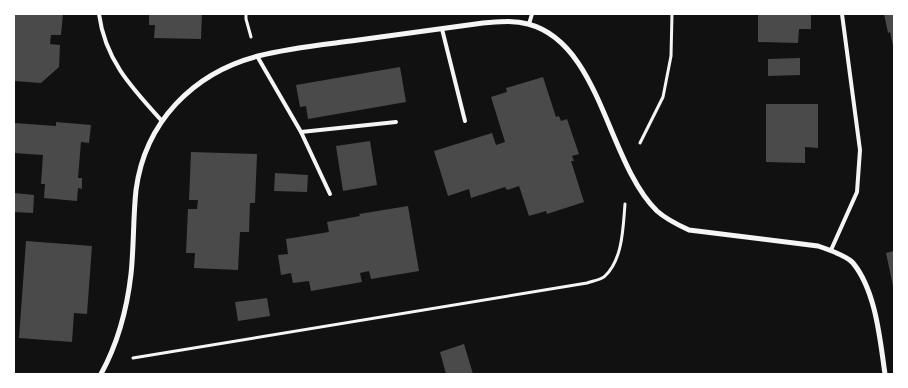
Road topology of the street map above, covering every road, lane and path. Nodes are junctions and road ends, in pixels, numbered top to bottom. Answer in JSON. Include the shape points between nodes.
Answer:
{"nodes":[{"id":1,"x":99,"y":14,"type":"edge"},
{"id":2,"x":532,"y":14,"type":"edge"},
{"id":3,"x":672,"y":14,"type":"edge"},
{"id":4,"x":842,"y":14,"type":"edge"},
{"id":5,"x":529,"y":24,"type":"junction"},
{"id":6,"x":442,"y":29,"type":"junction"},
{"id":7,"x":257,"y":56,"type":"junction"},
{"id":8,"x":162,"y":121,"type":"junction"},
{"id":9,"x":465,"y":121,"type":"dead end"},
{"id":10,"x":396,"y":122,"type":"dead end"},
{"id":11,"x":300,"y":132,"type":"junction"},
{"id":12,"x":628,"y":169,"type":"junction"},
{"id":13,"x":330,"y":194,"type":"dead end"},
{"id":14,"x":831,"y":250,"type":"junction"},
{"id":15,"x":108,"y":362,"type":"junction"},
{"id":16,"x":101,"y":374,"type":"edge"},
{"id":17,"x":885,"y":374,"type":"edge"}],
"edges":[{"from":1,"to":8,"type":"lane","via":[[112,58]]},
{"from":2,"to":5,"type":"lane"},
{"from":3,"to":12,"type":"path","via":[[671,56],[663,97]]},
{"from":4,"to":14,"type":"lane","via":[[860,150],[857,192]]},
{"from":5,"to":6,"type":"street","via":[[511,21]]},
{"from":5,"to":12,"type":"street","via":[[547,32],[568,48],[583,69]]},
{"from":6,"to":7,"type":"street"},
{"from":6,"to":9,"type":"lane"},
{"from":7,"to":8,"type":"street","via":[[200,82]]},
{"from":7,"to":11,"type":"lane"},
{"from":8,"to":15,"type":"street","via":[[146,150],[140,170],[126,306]]},
{"from":10,"to":11,"type":"lane"},
{"from":11,"to":13,"type":"lane"},
{"from":12,"to":14,"type":"street","via":[[639,190],[657,211],[689,230]]},
{"from":12,"to":15,"type":"path","via":[[616,261],[604,278]]},
{"from":14,"to":17,"type":"street","via":[[852,262],[864,283],[876,317]]},
{"from":15,"to":16,"type":"street"}]}
